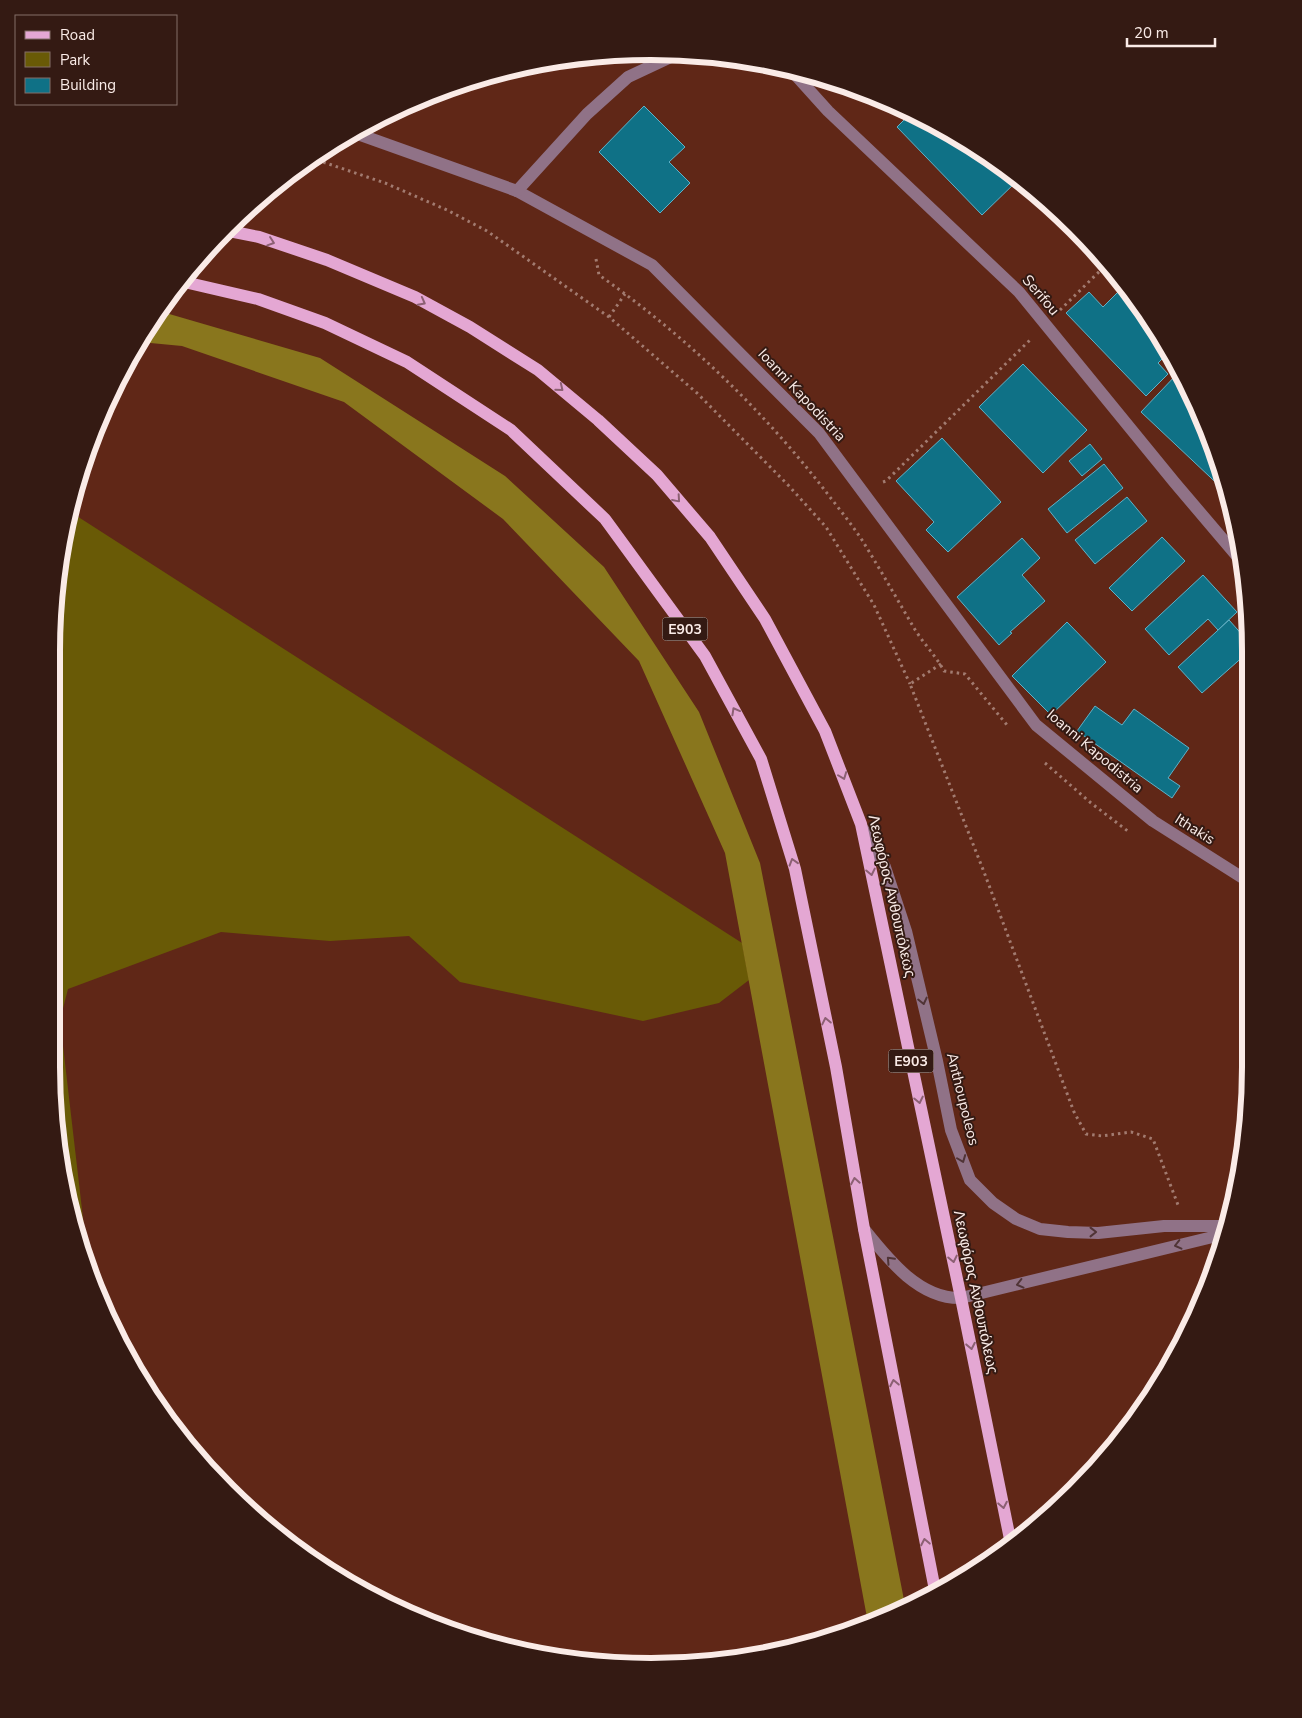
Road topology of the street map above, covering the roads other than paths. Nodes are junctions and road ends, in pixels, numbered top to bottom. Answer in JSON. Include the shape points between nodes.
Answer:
{"nodes":[{"id":1,"x":664,"y":60,"type":"edge"},
{"id":2,"x":799,"y":79,"type":"edge"},
{"id":3,"x":362,"y":136,"type":"edge"},
{"id":4,"x":517,"y":191,"type":"junction"},
{"id":5,"x":234,"y":232,"type":"edge"},
{"id":6,"x":189,"y":282,"type":"edge"},
{"id":7,"x":1233,"y":551,"type":"edge"},
{"id":8,"x":1153,"y":821,"type":"joint"},
{"id":9,"x":861,"y":824,"type":"junction"},
{"id":10,"x":1242,"y":877,"type":"edge"},
{"id":11,"x":1220,"y":1226,"type":"edge"},
{"id":12,"x":864,"y":1229,"type":"junction"},
{"id":13,"x":1217,"y":1236,"type":"edge"},
{"id":14,"x":961,"y":1298,"type":"junction"},
{"id":15,"x":1010,"y":1537,"type":"edge"},
{"id":16,"x":934,"y":1585,"type":"edge"}],
"edges":[{"from":1,"to":4,"type":"street","via":[[628,77],[587,114]]},
{"from":2,"to":7,"type":"street","name":"Serifou","via":[[828,111],[1019,292]]},
{"from":3,"to":4,"type":"street","name":"Ioanni Kapodistria"},
{"from":4,"to":8,"type":"street","name":"Ioanni Kapodistria","via":[[652,265],[819,433],[1036,725]]},
{"from":5,"to":9,"type":"main road","name":"Λεωφόρος Ανθουπόλεως","number":"E903","one_way":true,"via":[[327,260],[415,298],[470,327],[538,370],[598,420],[657,476],[710,538],[764,619],[825,731]]},
{"from":12,"to":6,"type":"main road","number":"E903","one_way":true,"via":[[836,1067],[795,869],[761,759],[705,656],[605,519],[511,430],[407,362],[325,323],[258,299]]},
{"from":8,"to":10,"type":"street","name":"Ithakis"},
{"from":9,"to":11,"type":"street","name":"Anthoupoleos","one_way":true,"via":[[885,867],[906,932],[951,1130],[970,1180],[993,1203],[1040,1229],[1098,1233],[1164,1226]]},
{"from":9,"to":14,"type":"main road","name":"Λεωφόρος Ανθουπόλεως","number":"E903","one_way":true},
{"from":14,"to":12,"type":"street","one_way":true,"via":[[937,1295],[914,1281],[887,1258]]},
{"from":16,"to":12,"type":"main road","number":"E903","one_way":true},
{"from":13,"to":14,"type":"street","one_way":true},
{"from":14,"to":15,"type":"main road","name":"Λεωφόρος Ανθουπόλεως","number":"E903","one_way":true}]}
